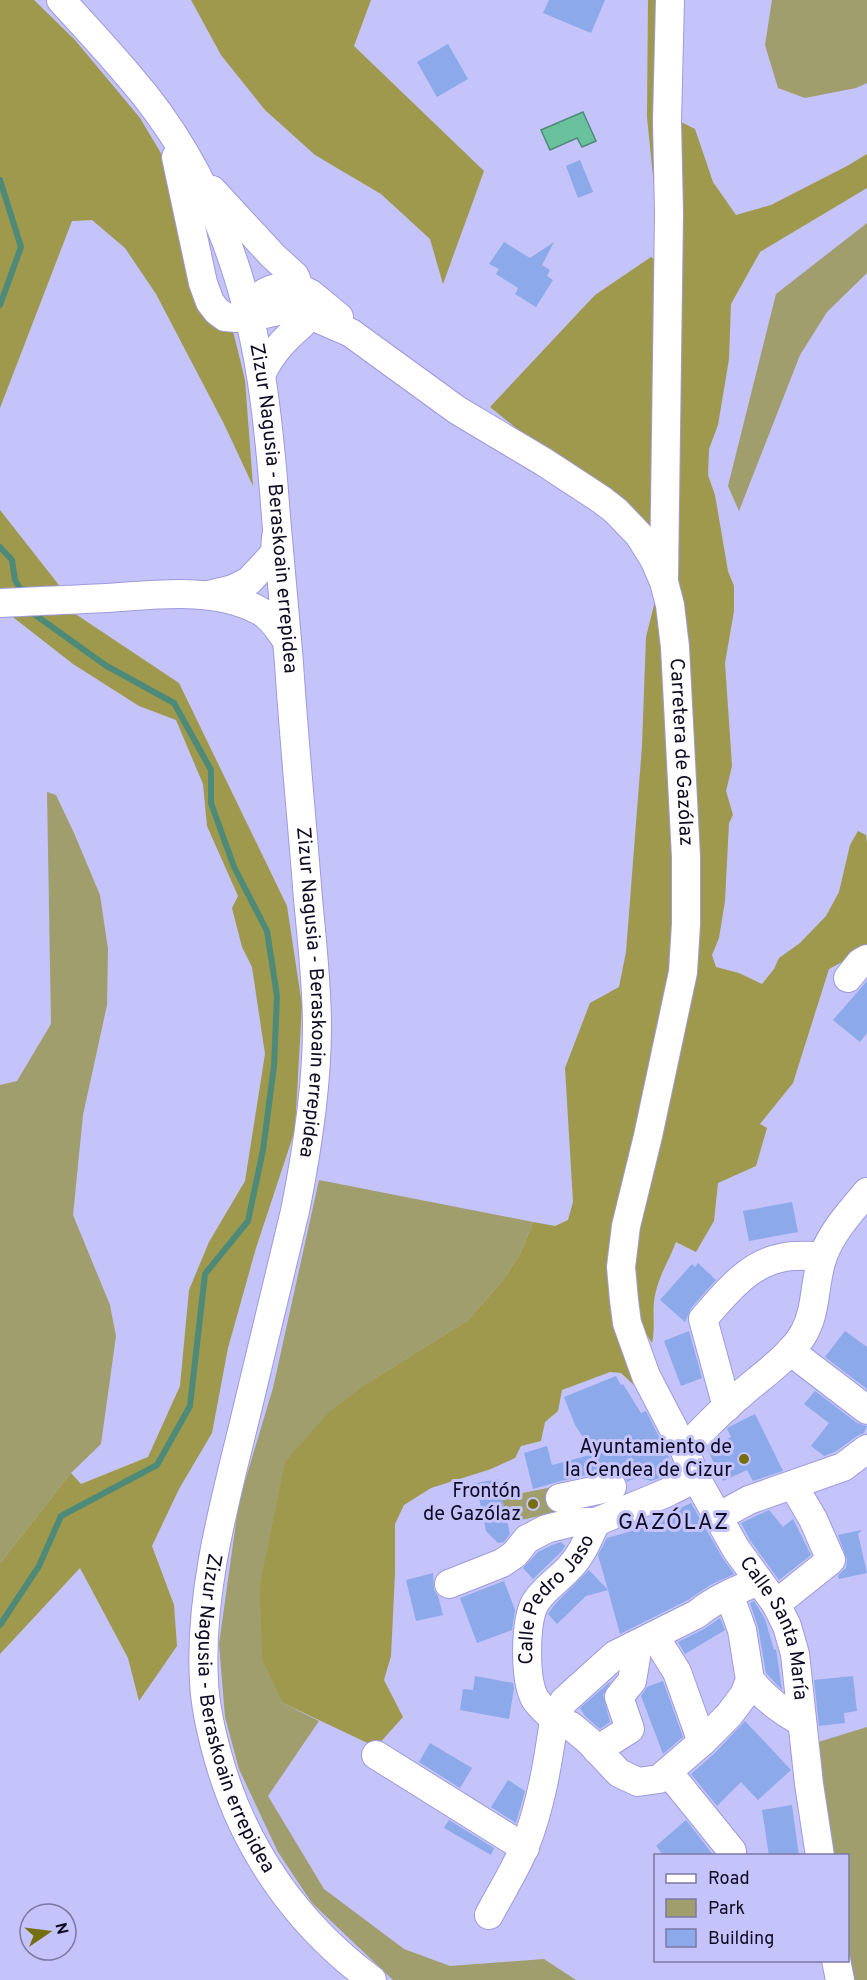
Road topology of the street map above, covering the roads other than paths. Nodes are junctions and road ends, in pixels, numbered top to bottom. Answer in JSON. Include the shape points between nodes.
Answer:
{"nodes":[{"id":1,"x":61,"y":0,"type":"edge"},
{"id":2,"x":670,"y":0,"type":"edge"},
{"id":3,"x":171,"y":132,"type":"junction"},
{"id":4,"x":196,"y":174,"type":"junction"},
{"id":5,"x":301,"y":300,"type":"junction"},
{"id":6,"x":251,"y":317,"type":"junction"},
{"id":7,"x":262,"y":373,"type":"junction"},
{"id":8,"x":277,"y":526,"type":"junction"},
{"id":9,"x":664,"y":582,"type":"junction"},
{"id":10,"x":282,"y":591,"type":"junction"},
{"id":11,"x":218,"y":598,"type":"junction"},
{"id":12,"x":4,"y":603,"type":"edge"},
{"id":13,"x":287,"y":641,"type":"junction"},
{"id":14,"x":867,"y":1192,"type":"edge"},
{"id":15,"x":823,"y":1256,"type":"junction"},
{"id":16,"x":627,"y":1323,"type":"joint"},
{"id":17,"x":790,"y":1351,"type":"junction"},
{"id":18,"x":727,"y":1407,"type":"junction"},
{"id":19,"x":867,"y":1410,"type":"edge"},
{"id":20,"x":684,"y":1449,"type":"junction"},
{"id":21,"x":867,"y":1449,"type":"edge"},
{"id":22,"x":696,"y":1478,"type":"junction"},
{"id":23,"x":793,"y":1485,"type":"junction"},
{"id":24,"x":615,"y":1492,"type":"junction"},
{"id":25,"x":560,"y":1498,"type":"dead end"},
{"id":26,"x":718,"y":1517,"type":"junction"},
{"id":27,"x":596,"y":1522,"type":"junction"},
{"id":28,"x":759,"y":1581,"type":"junction"},
{"id":29,"x":449,"y":1584,"type":"dead end"},
{"id":30,"x":729,"y":1594,"type":"junction"},
{"id":31,"x":776,"y":1604,"type":"junction"},
{"id":32,"x":644,"y":1641,"type":"junction"},
{"id":33,"x":750,"y":1680,"type":"junction"},
{"id":34,"x":554,"y":1720,"type":"junction"},
{"id":35,"x":802,"y":1722,"type":"junction"},
{"id":36,"x":702,"y":1742,"type":"junction"},
{"id":37,"x":597,"y":1750,"type":"junction"},
{"id":38,"x":376,"y":1755,"type":"dead end"},
{"id":39,"x":668,"y":1772,"type":"junction"},
{"id":40,"x":525,"y":1848,"type":"junction"},
{"id":41,"x":732,"y":1851,"type":"dead end"},
{"id":42,"x":819,"y":1854,"type":"edge"},
{"id":43,"x":489,"y":1915,"type":"dead end"},
{"id":44,"x":836,"y":1962,"type":"edge"},
{"id":45,"x":372,"y":1980,"type":"edge"},
{"id":46,"x":840,"y":1980,"type":"edge"}],
"edges":[{"from":1,"to":3,"type":"street","name":"Zizur Nagusia - Beraskoain errepidea","via":[[131,78]]},
{"from":2,"to":9,"type":"street","via":[[659,233]]},
{"from":3,"to":4,"type":"street","name":"Zizur Nagusia - Beraskoain errepidea"},
{"from":3,"to":6,"type":"street","via":[[196,255],[210,302],[225,317]]},
{"from":4,"to":5,"type":"street","via":[[295,276]]},
{"from":4,"to":6,"type":"street","name":"Zizur Nagusia - Beraskoain errepidea","via":[[226,238]]},
{"from":5,"to":6,"type":"street","via":[[286,287],[272,289],[257,298]]},
{"from":5,"to":7,"type":"street","via":[[302,324],[279,345]]},
{"from":5,"to":9,"type":"street","name":"Carretera de Gazólaz","via":[[457,411],[602,500],[639,536]]},
{"from":6,"to":7,"type":"street","name":"Zizur Nagusia - Beraskoain errepidea"},
{"from":7,"to":8,"type":"street","name":"Zizur Nagusia - Beraskoain errepidea"},
{"from":8,"to":10,"type":"street","name":"Zizur Nagusia - Beraskoain errepidea"},
{"from":8,"to":11,"type":"street","via":[[275,553],[249,581]]},
{"from":9,"to":16,"type":"street","name":"Carretera de Gazólaz","via":[[675,647],[686,857],[685,933],[679,994],[626,1226],[621,1267]]},
{"from":10,"to":11,"type":"street","via":[[272,597]]},
{"from":10,"to":13,"type":"street","name":"Zizur Nagusia - Beraskoain errepidea"},
{"from":11,"to":12,"type":"street","via":[[164,595]]},
{"from":11,"to":13,"type":"street","via":[[261,611]]},
{"from":13,"to":45,"type":"street","name":"Zizur Nagusia - Beraskoain errepidea","via":[[317,1027],[312,1095],[295,1211],[219,1533],[207,1601],[204,1683],[213,1738],[227,1787],[260,1859],[316,1932]]},
{"from":14,"to":15,"type":"street","via":[[843,1220]]},
{"from":15,"to":17,"type":"street","via":[[813,1313]]},
{"from":15,"to":18,"type":"street","via":[[785,1257],[761,1264],[738,1280],[703,1319]]},
{"from":16,"to":20,"type":"street","name":"Calle Santa María","via":[[646,1376]]},
{"from":17,"to":18,"type":"street"},
{"from":17,"to":19,"type":"street"},
{"from":18,"to":20,"type":"street"},
{"from":20,"to":22,"type":"street","name":"Calle Santa María"},
{"from":21,"to":23,"type":"street","via":[[843,1467]]},
{"from":22,"to":24,"type":"street"},
{"from":22,"to":26,"type":"street","name":"Calle Santa María"},
{"from":23,"to":26,"type":"street","via":[[749,1500]]},
{"from":23,"to":31,"type":"street","via":[[831,1560]]},
{"from":24,"to":25,"type":"street"},
{"from":24,"to":27,"type":"street"},
{"from":26,"to":28,"type":"street","name":"Calle Santa María"},
{"from":27,"to":29,"type":"street","via":[[574,1522],[546,1529],[527,1539],[502,1563]]},
{"from":27,"to":34,"type":"street","name":"Calle Pedro Jaso","via":[[572,1566],[534,1605],[527,1648],[529,1678],[535,1698]]},
{"from":28,"to":30,"type":"street"},
{"from":28,"to":31,"type":"street","name":"Calle Santa María"},
{"from":30,"to":32,"type":"street"},
{"from":30,"to":33,"type":"street","via":[[742,1630]]},
{"from":31,"to":35,"type":"street","name":"Calle Santa María","via":[[795,1654]]},
{"from":32,"to":34,"type":"street","via":[[615,1656],[564,1701]]},
{"from":32,"to":36,"type":"street","via":[[677,1672]]},
{"from":32,"to":37,"type":"street","via":[[636,1657],[632,1681],[619,1697],[630,1729]]},
{"from":33,"to":35,"type":"street","via":[[771,1703]]},
{"from":33,"to":36,"type":"street","via":[[734,1708]]},
{"from":34,"to":37,"type":"street","via":[[570,1726]]},
{"from":34,"to":40,"type":"street"},
{"from":35,"to":42,"type":"street","name":"Calle Santa María"},
{"from":36,"to":39,"type":"street"},
{"from":37,"to":39,"type":"street","via":[[619,1773],[638,1782],[659,1779]]},
{"from":38,"to":40,"type":"street"},
{"from":39,"to":41,"type":"street"},
{"from":40,"to":43,"type":"street"},
{"from":44,"to":46,"type":"street"}]}
